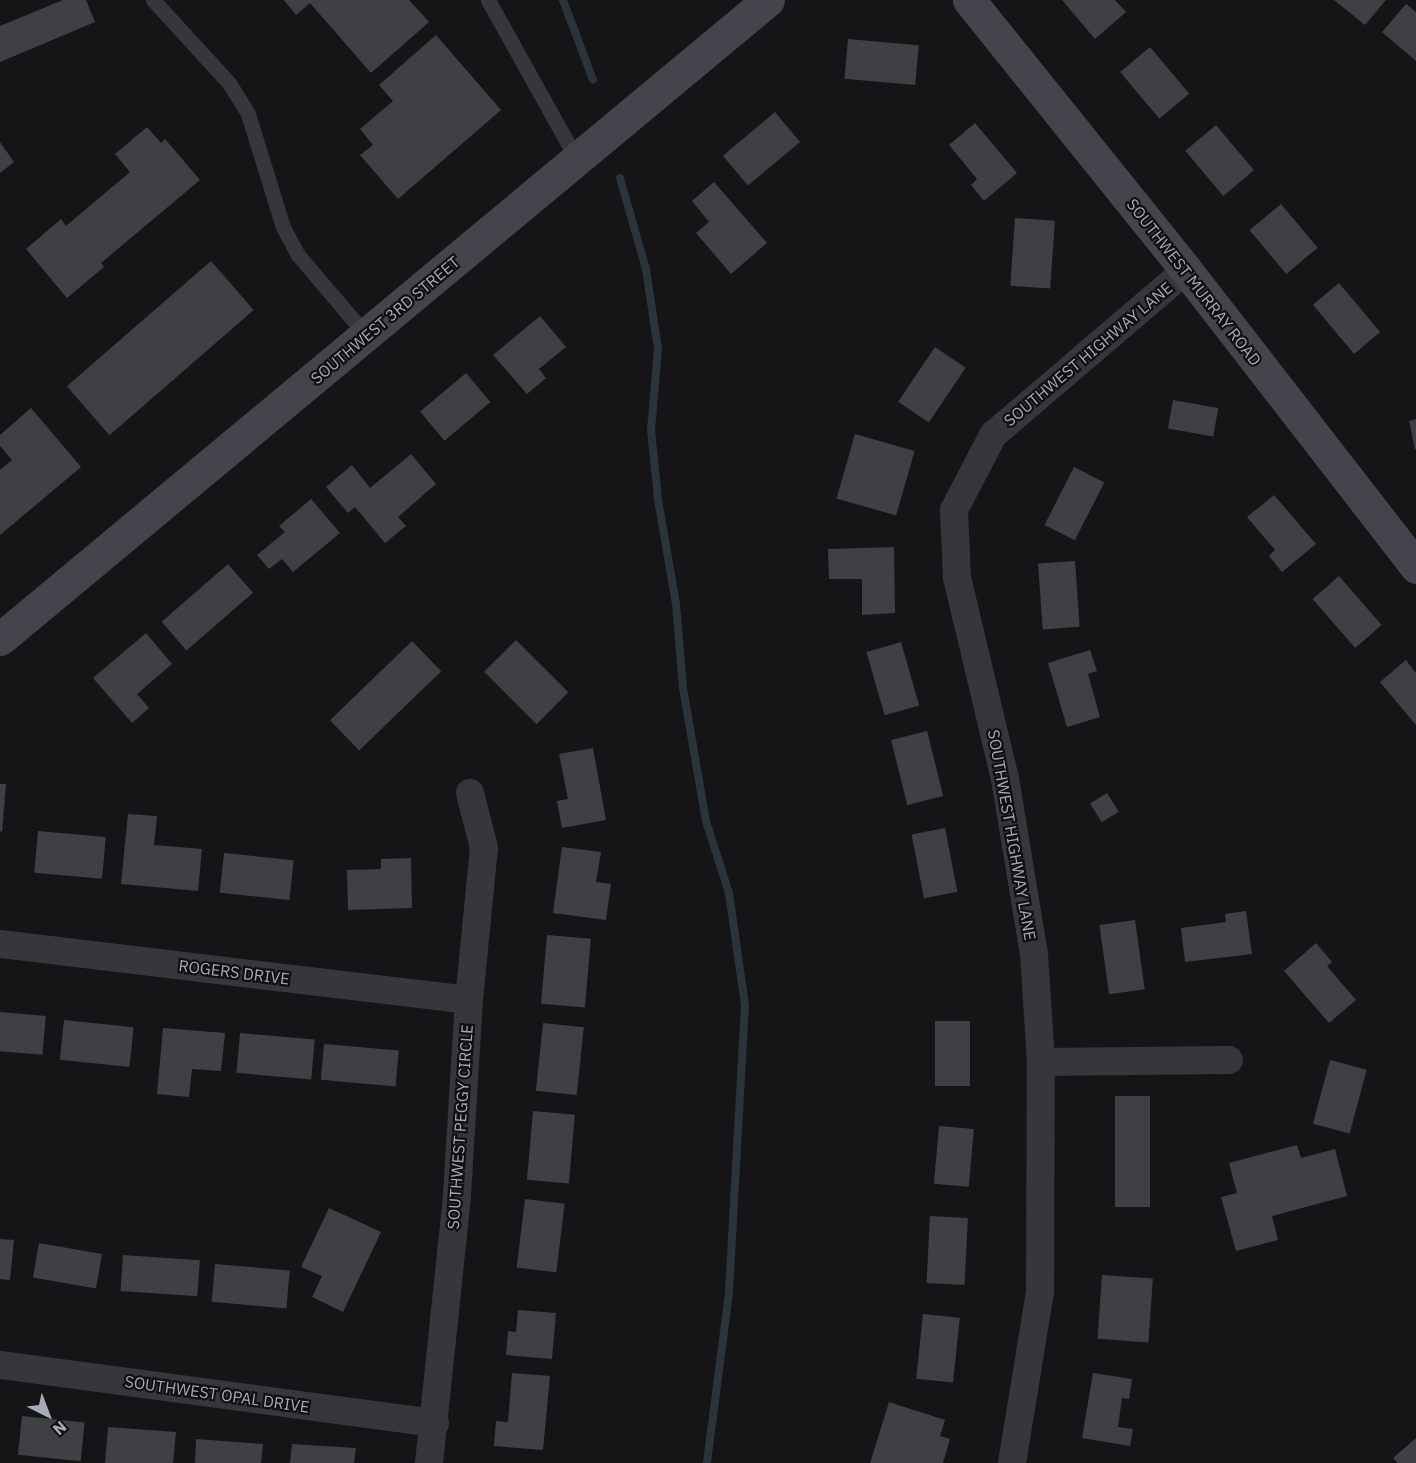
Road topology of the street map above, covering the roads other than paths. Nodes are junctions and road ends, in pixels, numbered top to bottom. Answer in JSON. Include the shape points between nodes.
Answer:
{"nodes":[{"id":1,"x":153,"y":0,"type":"edge"},
{"id":2,"x":488,"y":0,"type":"edge"},
{"id":3,"x":768,"y":0,"type":"edge"},
{"id":4,"x":969,"y":0,"type":"edge"},
{"id":5,"x":577,"y":160,"type":"junction"},
{"id":6,"x":1186,"y":270,"type":"junction"},
{"id":7,"x":367,"y":336,"type":"junction"},
{"id":8,"x":1416,"y":567,"type":"edge"},
{"id":9,"x":0,"y":639,"type":"edge"},
{"id":10,"x":470,"y":793,"type":"dead end"},
{"id":11,"x":0,"y":944,"type":"edge"},
{"id":12,"x":469,"y":1000,"type":"junction"},
{"id":13,"x":1229,"y":1060,"type":"dead end"},
{"id":14,"x":1041,"y":1062,"type":"junction"},
{"id":15,"x":0,"y":1365,"type":"edge"},
{"id":16,"x":435,"y":1423,"type":"junction"},
{"id":17,"x":429,"y":1463,"type":"edge"},
{"id":18,"x":1012,"y":1463,"type":"edge"}],
"edges":[{"from":1,"to":7,"type":"lane","via":[[229,83],[248,114],[282,227],[292,246]]},
{"from":2,"to":5,"type":"lane"},
{"from":3,"to":5,"type":"main road","name":"SOUTHWEST 3RD STREET"},
{"from":4,"to":6,"type":"main road","name":"SOUTHWEST MURRAY ROAD"},
{"from":5,"to":7,"type":"main road","name":"SOUTHWEST 3RD STREET"},
{"from":6,"to":8,"type":"main road","name":"SOUTHWEST MURRAY ROAD"},
{"from":6,"to":14,"type":"street","name":"SOUTHWEST HIGHWAY LANE","via":[[993,435],[954,510],[957,577],[1005,779],[1032,943]]},
{"from":7,"to":9,"type":"main road","name":"SOUTHWEST 3RD STREET"},
{"from":10,"to":12,"type":"street","name":"SOUTHWEST PEGGY CIRCLE","via":[[484,848]]},
{"from":11,"to":12,"type":"street","name":"ROGERS DRIVE"},
{"from":12,"to":16,"type":"street","name":"SOUTHWEST PEGGY CIRCLE","via":[[457,1195]]},
{"from":13,"to":14,"type":"street"},
{"from":14,"to":18,"type":"street","name":"SOUTHWEST HIGHWAY LANE","via":[[1041,1292]]},
{"from":15,"to":16,"type":"street","name":"SOUTHWEST OPAL DRIVE"},
{"from":16,"to":17,"type":"street","name":"SOUTHWEST PEGGY CIRCLE"}]}
